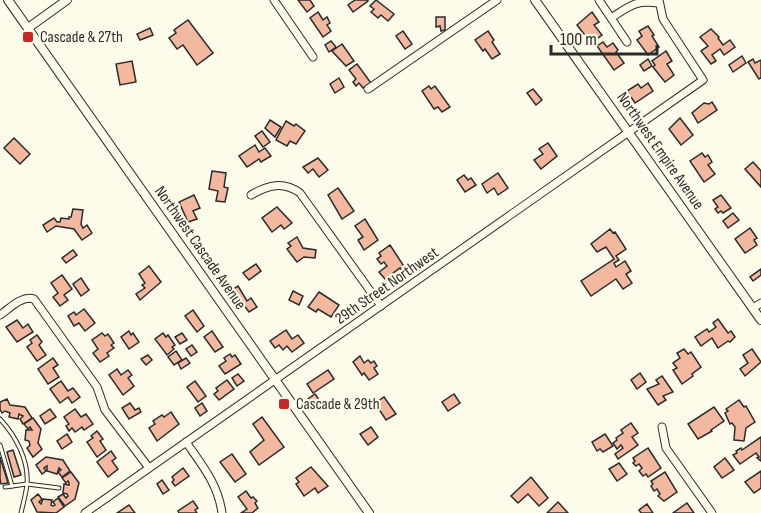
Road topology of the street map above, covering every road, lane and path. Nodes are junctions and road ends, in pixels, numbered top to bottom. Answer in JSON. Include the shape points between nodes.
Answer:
{"nodes":[{"id":1,"x":8,"y":0,"type":"edge"},
{"id":2,"x":67,"y":0,"type":"edge"},
{"id":3,"x":274,"y":0,"type":"edge"},
{"id":4,"x":496,"y":0,"type":"edge"},
{"id":5,"x":535,"y":0,"type":"edge"},
{"id":6,"x":599,"y":0,"type":"edge"},
{"id":7,"x":659,"y":2,"type":"edge"},
{"id":8,"x":611,"y":18,"type":"junction"},
{"id":9,"x":28,"y":27,"type":"junction"},
{"id":10,"x":627,"y":42,"type":"dead end"},
{"id":11,"x":313,"y":57,"type":"dead end"},
{"id":12,"x":368,"y":89,"type":"dead end"},
{"id":13,"x":629,"y":133,"type":"junction"},
{"id":14,"x":251,"y":195,"type":"dead end"},
{"id":15,"x":761,"y":303,"type":"edge"},
{"id":16,"x":381,"y":306,"type":"junction"},
{"id":17,"x":753,"y":308,"type":"junction"},
{"id":18,"x":0,"y":315,"type":"edge"},
{"id":19,"x":761,"y":320,"type":"edge"},
{"id":20,"x":275,"y":381,"type":"junction"},
{"id":21,"x":0,"y":419,"type":"edge"},
{"id":22,"x":663,"y":427,"type":"dead end"},
{"id":23,"x":186,"y":442,"type":"junction"},
{"id":24,"x":0,"y":445,"type":"edge"},
{"id":25,"x":149,"y":468,"type":"junction"},
{"id":26,"x":27,"y":484,"type":"junction"},
{"id":27,"x":12,"y":486,"type":"junction"},
{"id":28,"x":5,"y":488,"type":"dead end"},
{"id":29,"x":59,"y":488,"type":"dead end"},
{"id":30,"x":21,"y":513,"type":"edge"},
{"id":31,"x":85,"y":513,"type":"edge"},
{"id":32,"x":222,"y":513,"type":"edge"},
{"id":33,"x":369,"y":513,"type":"edge"},
{"id":34,"x":712,"y":513,"type":"edge"}],
"edges":[{"from":1,"to":9,"type":"street","name":"Northwest Cascade Avenue"},
{"from":2,"to":9,"type":"street"},
{"from":3,"to":11,"type":"street"},
{"from":4,"to":12,"type":"street"},
{"from":5,"to":13,"type":"street","name":"Northwest Empire Avenue"},
{"from":6,"to":8,"type":"street"},
{"from":7,"to":8,"type":"street","via":[[636,2]]},
{"from":7,"to":13,"type":"street","name":"29th Street Northwest","via":[[667,26],[704,80]]},
{"from":8,"to":10,"type":"street"},
{"from":9,"to":20,"type":"street","name":"Northwest Cascade Avenue"},
{"from":13,"to":16,"type":"street","name":"29th Street Northwest"},
{"from":13,"to":17,"type":"street","name":"Northwest Empire Avenue"},
{"from":14,"to":16,"type":"street","via":[[282,184],[300,193]]},
{"from":15,"to":17,"type":"street"},
{"from":16,"to":20,"type":"street","name":"29th Street Northwest"},
{"from":17,"to":19,"type":"street","name":"Northwest Empire Avenue"},
{"from":18,"to":25,"type":"street","via":[[24,298],[32,297],[97,387],[105,410]]},
{"from":20,"to":23,"type":"street","name":"29th Street Northwest"},
{"from":20,"to":33,"type":"street","name":"Northwest Cascade Avenue"},
{"from":21,"to":26,"type":"lane","via":[[19,445]]},
{"from":22,"to":34,"type":"street","via":[[666,448]]},
{"from":23,"to":25,"type":"street","name":"29th Street Northwest"},
{"from":23,"to":32,"type":"street","via":[[212,479]]},
{"from":24,"to":27,"type":"lane"},
{"from":25,"to":31,"type":"street","name":"29th Street Northwest"},
{"from":26,"to":27,"type":"lane"},
{"from":26,"to":29,"type":"lane"},
{"from":26,"to":30,"type":"lane"},
{"from":27,"to":28,"type":"lane"}]}
